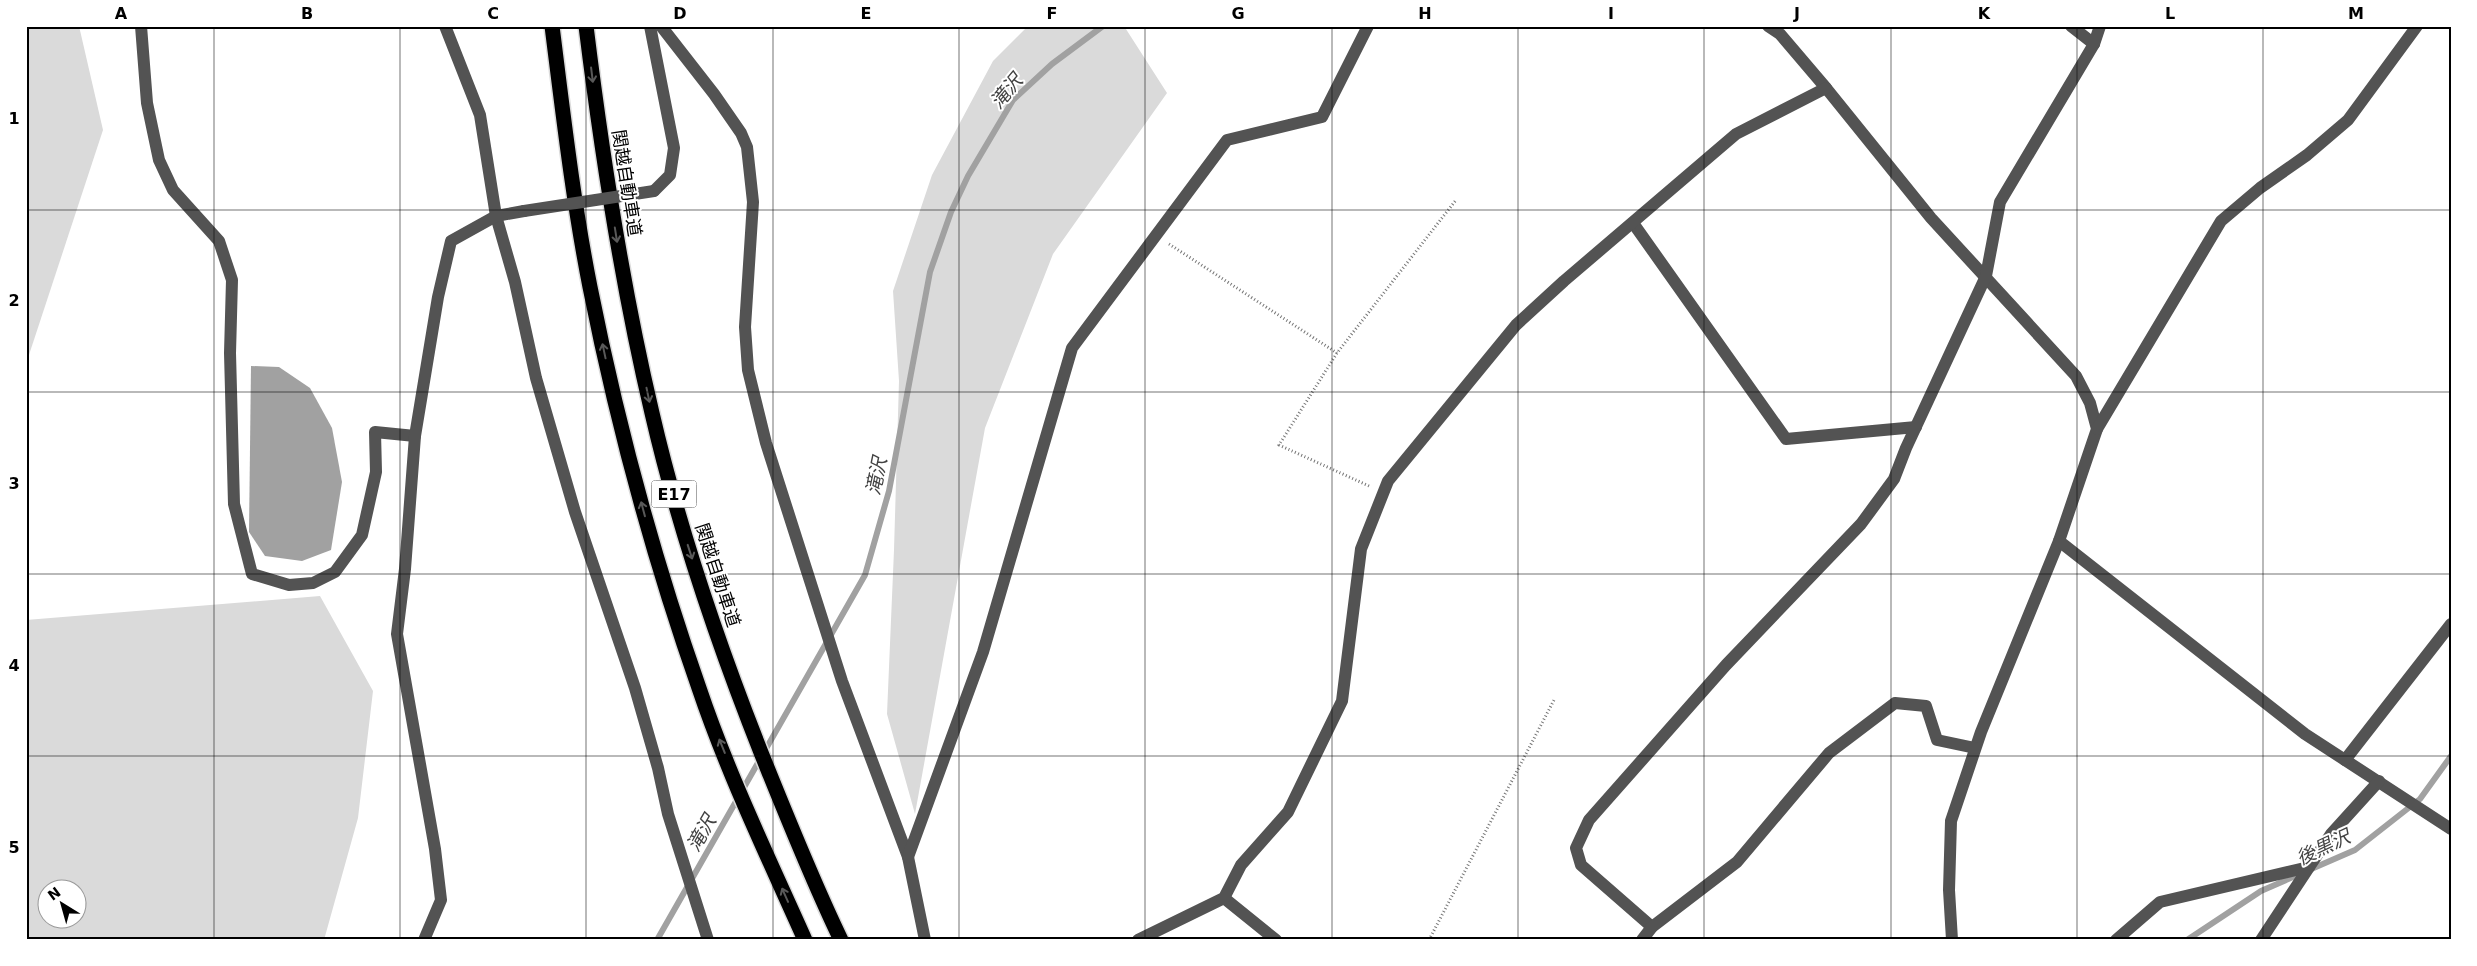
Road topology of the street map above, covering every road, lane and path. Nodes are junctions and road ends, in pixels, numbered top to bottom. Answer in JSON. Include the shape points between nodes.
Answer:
{"nodes":[{"id":1,"x":141,"y":26,"type":"edge"},
{"id":2,"x":445,"y":26,"type":"edge"},
{"id":3,"x":552,"y":26,"type":"edge"},
{"id":4,"x":586,"y":26,"type":"edge"},
{"id":5,"x":650,"y":26,"type":"edge"},
{"id":6,"x":661,"y":26,"type":"edge"},
{"id":7,"x":1368,"y":26,"type":"edge"},
{"id":8,"x":1768,"y":26,"type":"edge"},
{"id":9,"x":2071,"y":26,"type":"edge"},
{"id":10,"x":2100,"y":26,"type":"edge"},
{"id":11,"x":2417,"y":26,"type":"edge"},
{"id":12,"x":2094,"y":44,"type":"junction"},
{"id":13,"x":1826,"y":88,"type":"junction"},
{"id":14,"x":1456,"y":200,"type":"dead end"},
{"id":15,"x":496,"y":216,"type":"junction"},
{"id":16,"x":1633,"y":223,"type":"junction"},
{"id":17,"x":1156,"y":235,"type":"junction"},
{"id":18,"x":1986,"y":276,"type":"junction"},
{"id":19,"x":1337,"y":353,"type":"junction"},
{"id":20,"x":1916,"y":427,"type":"junction"},
{"id":21,"x":2097,"y":430,"type":"junction"},
{"id":22,"x":415,"y":436,"type":"junction"},
{"id":23,"x":1384,"y":493,"type":"junction"},
{"id":24,"x":2059,"y":541,"type":"junction"},
{"id":25,"x":2451,"y":624,"type":"edge"},
{"id":26,"x":1554,"y":700,"type":"dead end"},
{"id":27,"x":1975,"y":748,"type":"junction"},
{"id":28,"x":2345,"y":760,"type":"junction"},
{"id":29,"x":2379,"y":781,"type":"junction"},
{"id":30,"x":2451,"y":829,"type":"edge"},
{"id":31,"x":908,"y":857,"type":"junction"},
{"id":32,"x":2309,"y":867,"type":"junction"},
{"id":33,"x":1224,"y":898,"type":"junction"},
{"id":34,"x":1652,"y":927,"type":"junction"},
{"id":35,"x":424,"y":940,"type":"edge"},
{"id":36,"x":708,"y":940,"type":"edge"},
{"id":37,"x":805,"y":940,"type":"edge"},
{"id":38,"x":842,"y":940,"type":"edge"},
{"id":39,"x":924,"y":940,"type":"edge"},
{"id":40,"x":1138,"y":940,"type":"edge"},
{"id":41,"x":1276,"y":940,"type":"edge"},
{"id":42,"x":1430,"y":940,"type":"edge"},
{"id":43,"x":1642,"y":940,"type":"edge"},
{"id":44,"x":1952,"y":940,"type":"edge"},
{"id":45,"x":2116,"y":940,"type":"edge"},
{"id":46,"x":2261,"y":940,"type":"edge"}],
"edges":[{"from":1,"to":22,"type":"street","via":[[147,103],[159,160],[173,190],[219,241],[232,280],[230,353],[234,504],[252,574],[289,586],[313,583],[335,572],[362,535],[376,472],[375,432]]},
{"from":2,"to":15,"type":"street","via":[[480,115]]},
{"from":37,"to":3,"type":"highway","number":"E17","one_way":true,"via":[[699,690],[656,556],[619,421],[590,285]]},
{"from":4,"to":38,"type":"highway","name":"関越自動車道","number":"E17","one_way":true,"via":[[623,277],[652,414],[685,536],[731,675],[779,799]]},
{"from":5,"to":15,"type":"street","bridge":true,"via":[[674,148],[670,175],[654,191]]},
{"from":6,"to":31,"type":"street","via":[[714,94],[747,147],[753,202],[745,327],[748,370],[766,443],[842,682]]},
{"from":7,"to":17,"type":"street","via":[[1322,117],[1227,140]]},
{"from":8,"to":13,"type":"street","via":[[1780,34]]},
{"from":9,"to":12,"type":"street"},
{"from":10,"to":12,"type":"street"},
{"from":11,"to":21,"type":"street","via":[[2348,120],[2220,221]]},
{"from":12,"to":18,"type":"street","via":[[2000,202]]},
{"from":13,"to":16,"type":"street","via":[[1736,134]]},
{"from":13,"to":18,"type":"street","via":[[1930,218]]},
{"from":14,"to":19,"type":"path"},
{"from":15,"to":22,"type":"street","via":[[451,241],[438,297]]},
{"from":15,"to":36,"type":"street","via":[[515,282],[536,378],[572,503],[635,688],[668,814]]},
{"from":16,"to":20,"type":"street","via":[[1786,438]]},
{"from":16,"to":23,"type":"street","via":[[1516,325],[1388,481]]},
{"from":17,"to":19,"type":"path"},
{"from":17,"to":31,"type":"street","via":[[1072,348],[982,652]]},
{"from":18,"to":20,"type":"street"},
{"from":18,"to":21,"type":"street","via":[[2076,376],[2090,403]]},
{"from":19,"to":23,"type":"path","via":[[1279,445]]},
{"from":20,"to":34,"type":"street","via":[[1894,479],[1860,524],[1726,665],[1589,820],[1576,848],[1581,865]]},
{"from":21,"to":24,"type":"street"},
{"from":22,"to":35,"type":"street","via":[[397,634],[441,900]]},
{"from":23,"to":33,"type":"street","via":[[1361,549],[1342,701],[1288,812],[1241,865]]},
{"from":24,"to":27,"type":"street"},
{"from":24,"to":28,"type":"street","via":[[2305,734]]},
{"from":25,"to":28,"type":"street"},
{"from":26,"to":42,"type":"path"},
{"from":27,"to":34,"type":"street","via":[[1937,740],[1926,706],[1895,703],[1829,753],[1737,862]]},
{"from":27,"to":44,"type":"street","via":[[1950,821]]},
{"from":28,"to":29,"type":"street"},
{"from":29,"to":30,"type":"street"},
{"from":29,"to":32,"type":"street","via":[[2331,834]]},
{"from":31,"to":39,"type":"street"},
{"from":32,"to":45,"type":"street","via":[[2160,902]]},
{"from":32,"to":46,"type":"street"},
{"from":33,"to":40,"type":"street"},
{"from":33,"to":41,"type":"street"},
{"from":34,"to":43,"type":"street"}]}
